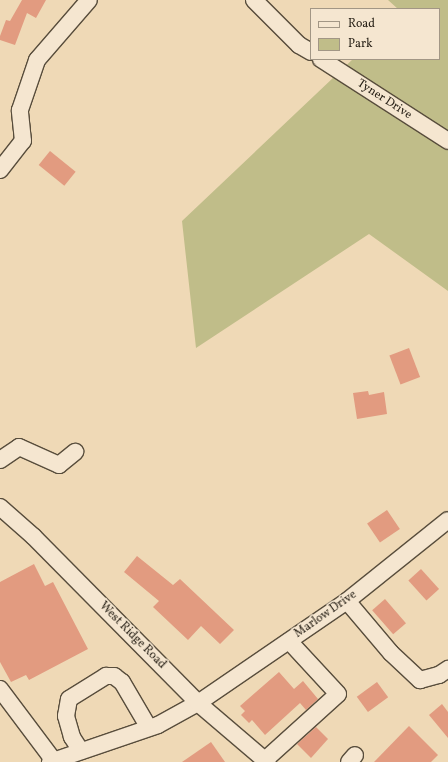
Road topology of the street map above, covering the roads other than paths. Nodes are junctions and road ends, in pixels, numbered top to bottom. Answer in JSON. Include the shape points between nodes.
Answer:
{"nodes":[{"id":1,"x":89,"y":0,"type":"edge"},
{"id":2,"x":254,"y":0,"type":"edge"},
{"id":3,"x":305,"y":48,"type":"edge"},
{"id":4,"x":323,"y":60,"type":"edge"},
{"id":5,"x":448,"y":141,"type":"edge"},
{"id":6,"x":0,"y":170,"type":"edge"},
{"id":7,"x":75,"y":452,"type":"dead end"},
{"id":8,"x":0,"y":460,"type":"edge"},
{"id":9,"x":0,"y":507,"type":"edge"},
{"id":10,"x":448,"y":520,"type":"edge"},
{"id":11,"x":347,"y":601,"type":"junction"},
{"id":12,"x":289,"y":641,"type":"junction"},
{"id":13,"x":448,"y":669,"type":"edge"},
{"id":14,"x":0,"y":689,"type":"edge"},
{"id":15,"x":198,"y":703,"type":"junction"},
{"id":16,"x":149,"y":728,"type":"junction"},
{"id":17,"x":81,"y":751,"type":"junction"},
{"id":18,"x":52,"y":761,"type":"edge"},
{"id":19,"x":266,"y":761,"type":"edge"}],
"edges":[{"from":1,"to":6,"type":"street","via":[[37,60],[20,110],[23,140]]},
{"from":2,"to":3,"type":"street"},
{"from":4,"to":5,"type":"street","name":"Tyner Drive"},
{"from":7,"to":8,"type":"street","via":[[59,465],[19,447]]},
{"from":9,"to":15,"type":"street","name":"West Ridge Road","via":[[34,537]]},
{"from":10,"to":11,"type":"street","name":"Marlow Drive"},
{"from":11,"to":12,"type":"street","name":"Marlow Drive"},
{"from":11,"to":13,"type":"street","via":[[391,653],[420,680],[439,675]]},
{"from":12,"to":15,"type":"street","name":"Marlow Drive"},
{"from":12,"to":19,"type":"street","via":[[338,694]]},
{"from":14,"to":18,"type":"street"},
{"from":15,"to":16,"type":"street","name":"Marlow Drive"},
{"from":15,"to":19,"type":"street","name":"West Ridge Road"},
{"from":16,"to":17,"type":"street","name":"Marlow Drive"},
{"from":16,"to":17,"type":"street","via":[[122,682],[114,676],[106,676],[69,699],[66,716],[72,737]]},
{"from":17,"to":18,"type":"street","name":"Marlow Drive"}]}
